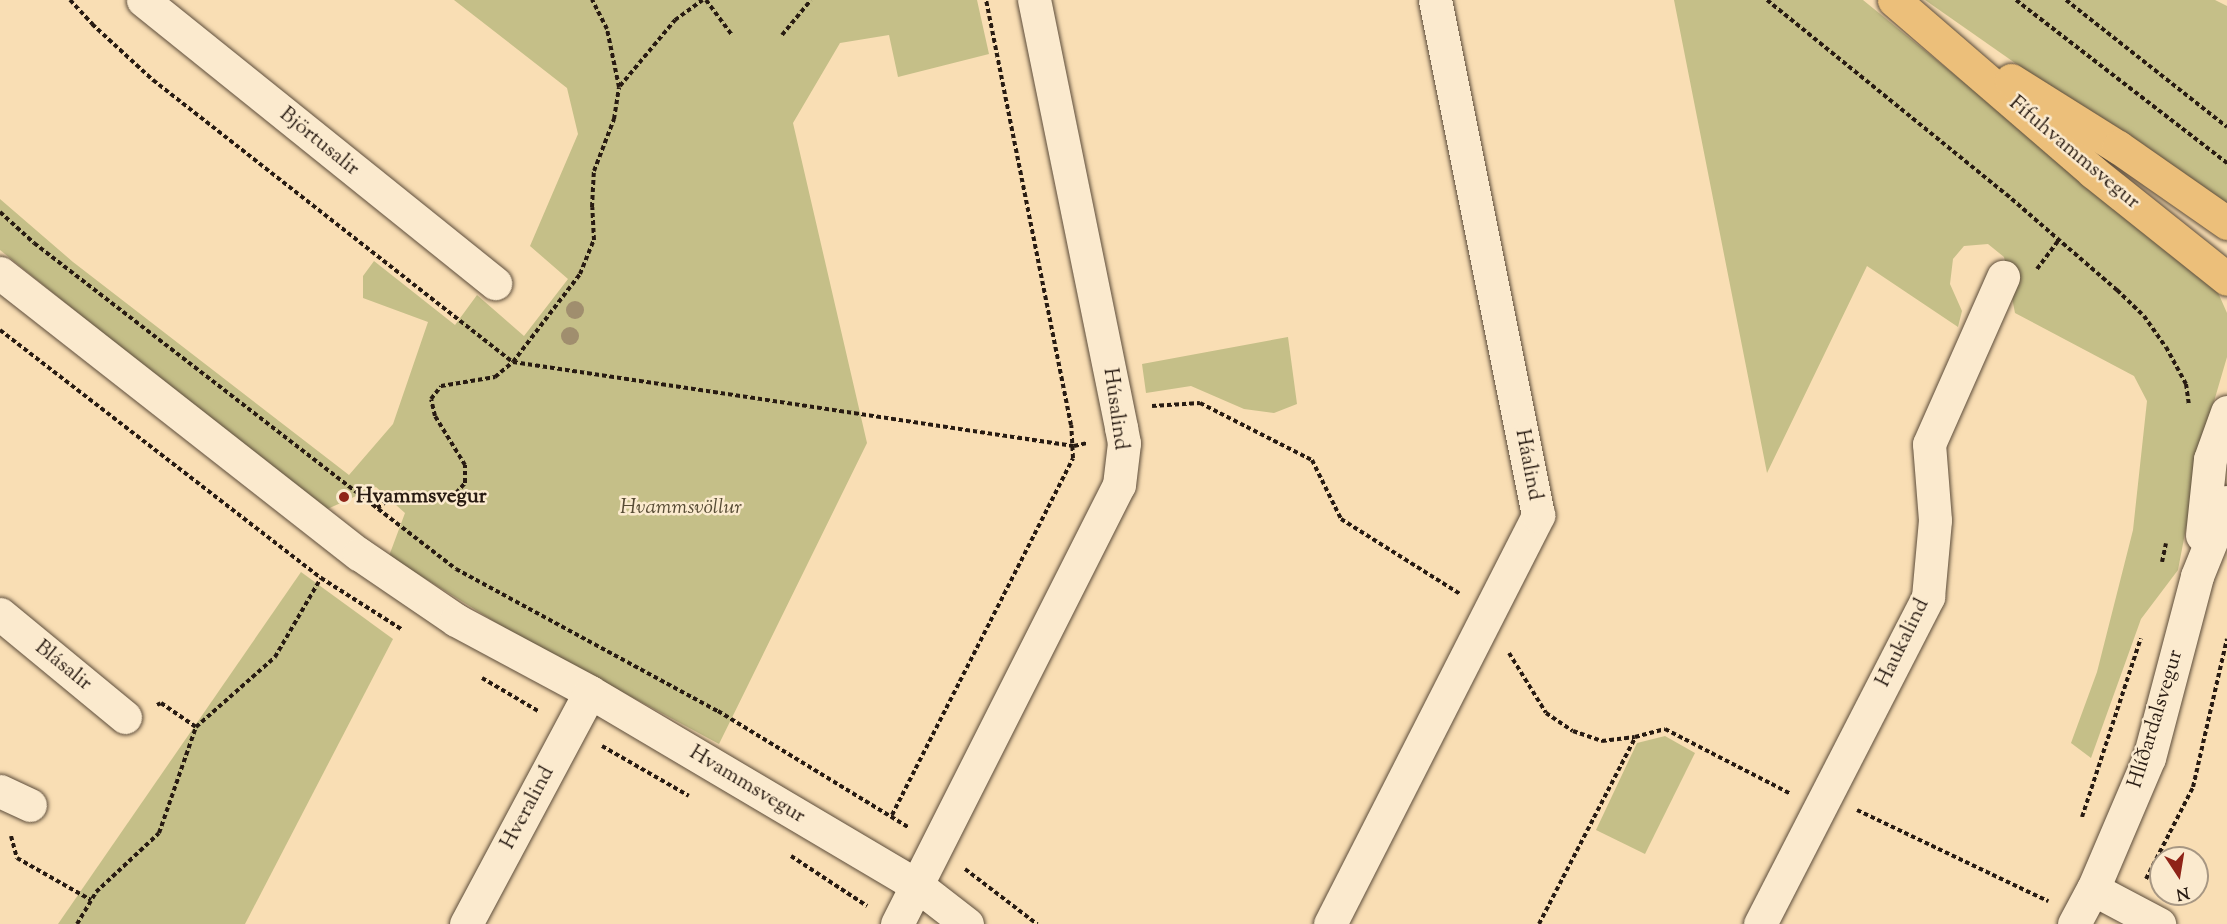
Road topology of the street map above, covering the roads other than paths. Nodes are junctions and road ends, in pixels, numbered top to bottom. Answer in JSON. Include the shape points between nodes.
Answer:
{"nodes":[{"id":1,"x":143,"y":0,"type":"edge"},
{"id":2,"x":1034,"y":0,"type":"edge"},
{"id":3,"x":1435,"y":0,"type":"edge"},
{"id":4,"x":1894,"y":0,"type":"edge"},
{"id":5,"x":1923,"y":25,"type":"junction"},
{"id":6,"x":2227,"y":223,"type":"edge"},
{"id":7,"x":0,"y":273,"type":"edge"},
{"id":8,"x":2003,"y":277,"type":"dead end"},
{"id":9,"x":2227,"y":279,"type":"edge"},
{"id":10,"x":495,"y":283,"type":"dead end"},
{"id":11,"x":2227,"y":412,"type":"edge"},
{"id":12,"x":2227,"y":502,"type":"edge"},
{"id":13,"x":2197,"y":576,"type":"junction"},
{"id":14,"x":0,"y":614,"type":"edge"},
{"id":15,"x":590,"y":692,"type":"junction"},
{"id":16,"x":125,"y":717,"type":"dead end"},
{"id":17,"x":0,"y":791,"type":"edge"},
{"id":18,"x":19,"y":815,"type":"road end"},
{"id":19,"x":918,"y":886,"type":"junction"},
{"id":20,"x":2093,"y":889,"type":"junction"},
{"id":21,"x":466,"y":924,"type":"edge"},
{"id":22,"x":897,"y":924,"type":"edge"},
{"id":23,"x":967,"y":924,"type":"edge"},
{"id":24,"x":1330,"y":924,"type":"edge"},
{"id":25,"x":1760,"y":924,"type":"edge"},
{"id":26,"x":2074,"y":924,"type":"edge"},
{"id":27,"x":2159,"y":924,"type":"edge"}],
"edges":[{"from":1,"to":10,"type":"street","name":"Björtusalir"},
{"from":2,"to":19,"type":"street","name":"Húsalind","via":[[1124,443],[1119,485]]},
{"from":3,"to":24,"type":"street","name":"Háalind","via":[[1538,515]]},
{"from":4,"to":5,"type":"main road","name":"Fífuhvammsvegur"},
{"from":5,"to":6,"type":"main road","name":"Fífuhvammsvegur","via":[[2118,147]]},
{"from":5,"to":9,"type":"main road","name":"Fífuhvammsvegur","via":[[2093,172]]},
{"from":7,"to":15,"type":"street","name":"Hvammsvegur","via":[[360,554],[456,620]]},
{"from":8,"to":25,"type":"street","name":"Haukalind","via":[[1929,444],[1935,520],[1928,597]]},
{"from":11,"to":13,"type":"street","name":"Hlíðardalsvegur","via":[[2210,459]]},
{"from":12,"to":13,"type":"street","name":"Hlíðardalsvegur"},
{"from":13,"to":20,"type":"street","name":"Hlíðardalsvegur","via":[[2149,758]]},
{"from":14,"to":16,"type":"street","name":"Blásalir"},
{"from":15,"to":19,"type":"street","name":"Hvammsvegur"},
{"from":15,"to":21,"type":"street","name":"Hveralind"},
{"from":17,"to":18,"type":"street"},
{"from":19,"to":22,"type":"street","name":"Húsalind"},
{"from":19,"to":23,"type":"street","name":"Hvammsvegur"},
{"from":20,"to":26,"type":"street","name":"Hlíðardalsvegur"},
{"from":20,"to":27,"type":"street"}]}
